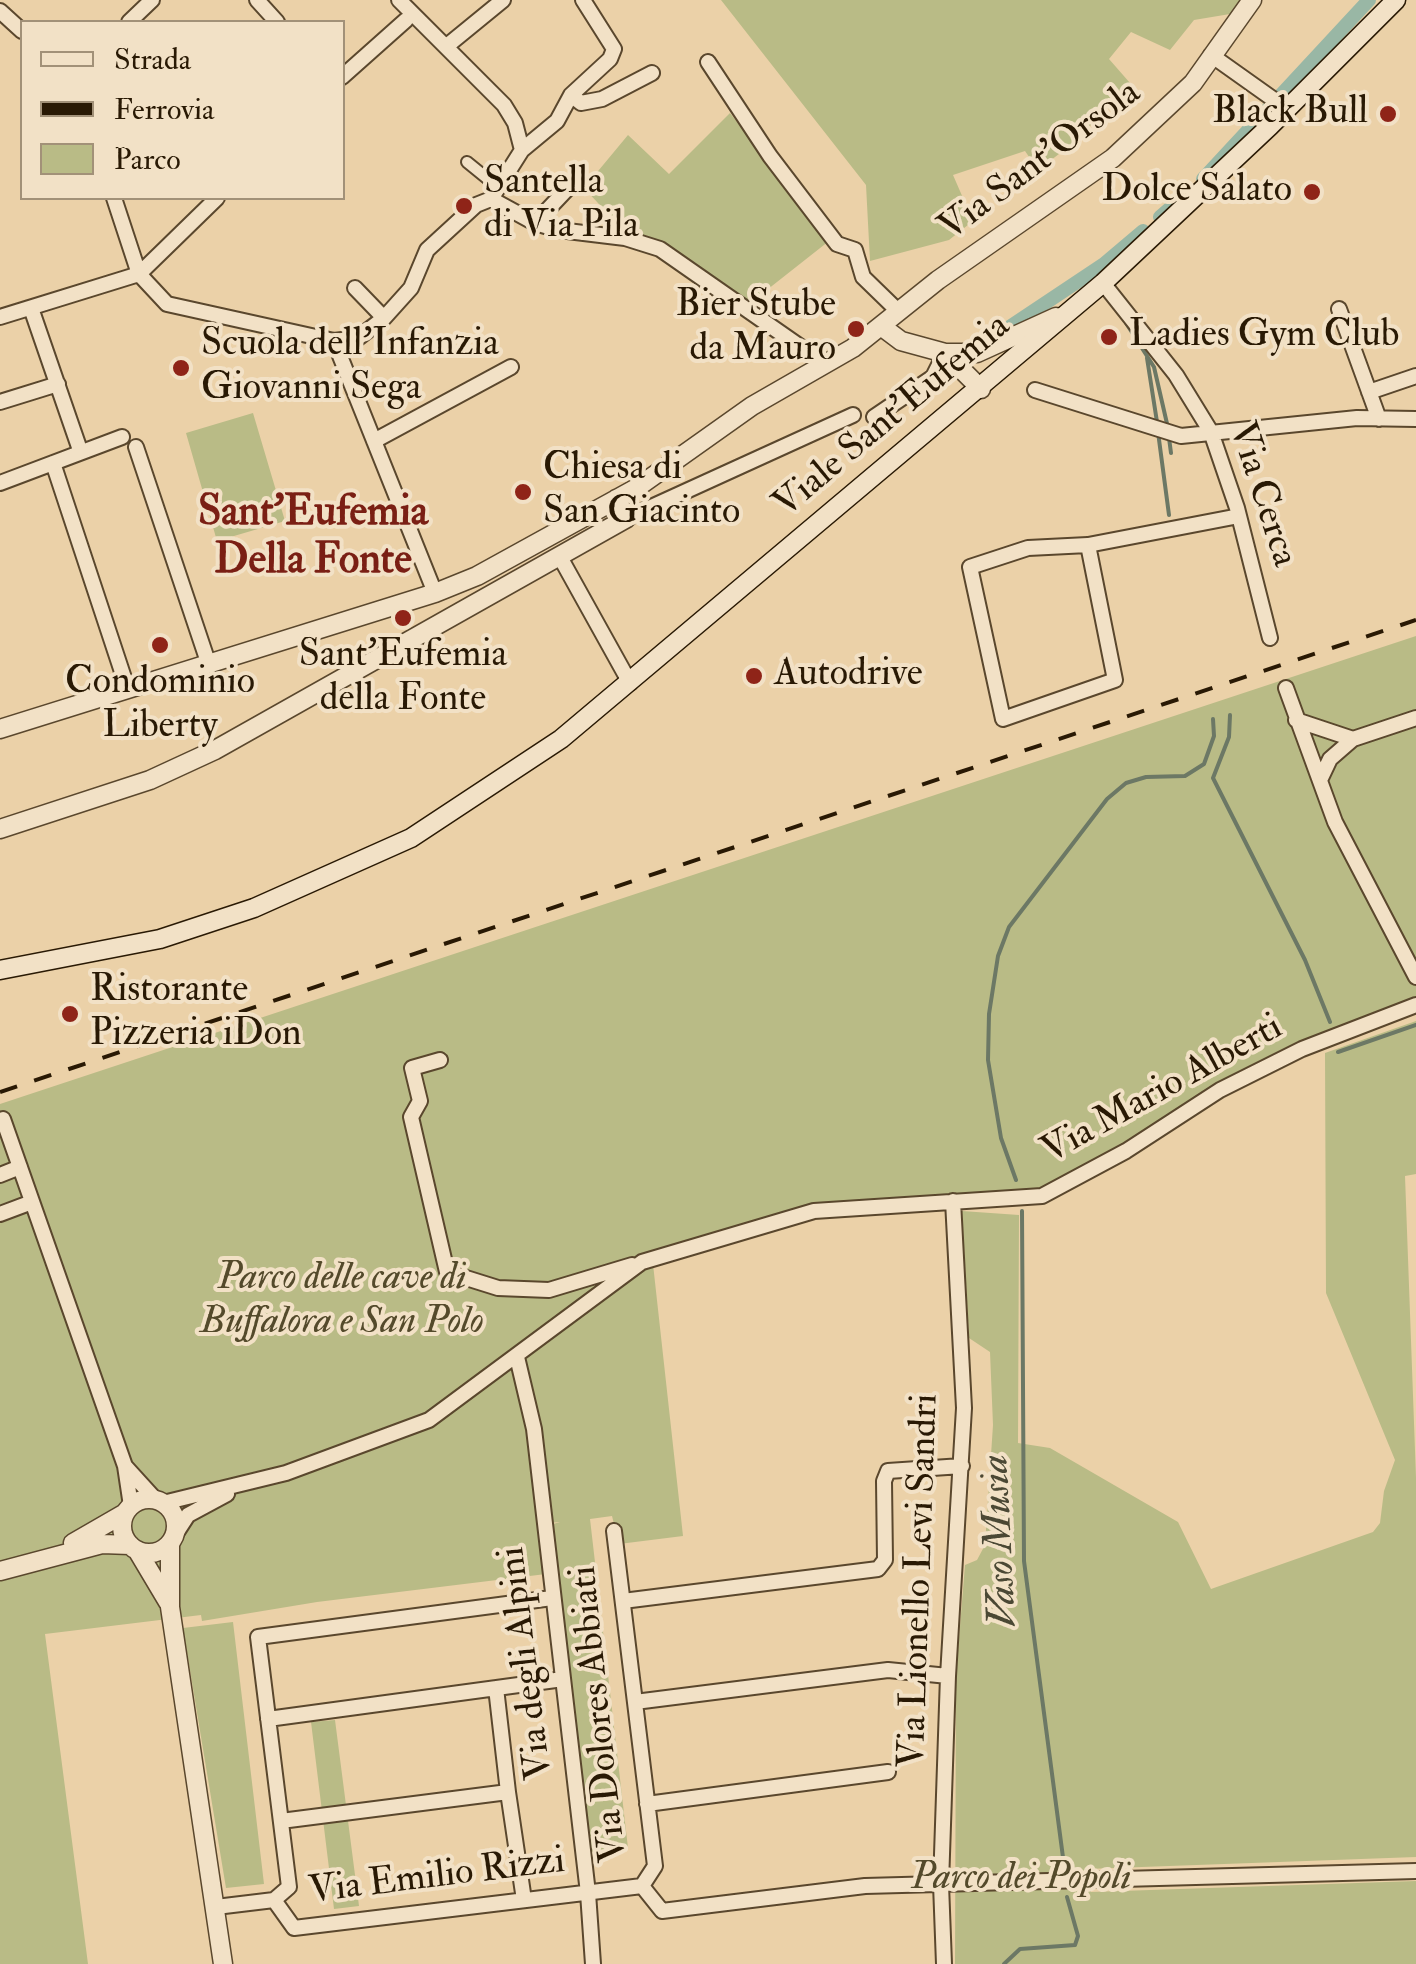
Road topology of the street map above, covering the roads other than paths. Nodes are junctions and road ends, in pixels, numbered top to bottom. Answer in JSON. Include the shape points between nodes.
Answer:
{"nodes":[{"id":1,"x":152,"y":0,"type":"edge"},
{"id":2,"x":256,"y":0,"type":"edge"},
{"id":3,"x":399,"y":0,"type":"edge"},
{"id":4,"x":502,"y":0,"type":"edge"},
{"id":5,"x":584,"y":0,"type":"edge"},
{"id":6,"x":1252,"y":0,"type":"edge"},
{"id":7,"x":1396,"y":0,"type":"edge"},
{"id":8,"x":0,"y":11,"type":"edge"},
{"id":9,"x":131,"y":20,"type":"edge"},
{"id":10,"x":275,"y":20,"type":"edge"},
{"id":11,"x":406,"y":20,"type":"dead end"},
{"id":12,"x":20,"y":30,"type":"edge"},
{"id":13,"x":448,"y":46,"type":"junction"},
{"id":14,"x":1211,"y":55,"type":"junction"},
{"id":15,"x":708,"y":62,"type":"dead end"},
{"id":16,"x":652,"y":73,"type":"dead end"},
{"id":17,"x":345,"y":74,"type":"edge"},
{"id":18,"x":571,"y":95,"type":"junction"},
{"id":19,"x":1278,"y":103,"type":"junction"},
{"id":20,"x":522,"y":150,"type":"junction"},
{"id":21,"x":466,"y":162,"type":"dead end"},
{"id":22,"x":571,"y":185,"type":"dead end"},
{"id":23,"x":495,"y":193,"type":"junction"},
{"id":24,"x":115,"y":200,"type":"edge"},
{"id":25,"x":215,"y":200,"type":"edge"},
{"id":26,"x":535,"y":223,"type":"junction"},
{"id":27,"x":139,"y":274,"type":"junction"},
{"id":28,"x":1102,"y":282,"type":"junction"},
{"id":29,"x":354,"y":288,"type":"dead end"},
{"id":30,"x":31,"y":308,"type":"junction"},
{"id":31,"x":1339,"y":308,"type":"dead end"},
{"id":32,"x":1070,"y":310,"type":"junction"},
{"id":33,"x":899,"y":312,"type":"junction"},
{"id":34,"x":0,"y":317,"type":"edge"},
{"id":35,"x":384,"y":318,"type":"junction"},
{"id":36,"x":881,"y":326,"type":"junction"},
{"id":37,"x":334,"y":341,"type":"junction"},
{"id":38,"x":946,"y":353,"type":"junction"},
{"id":39,"x":825,"y":364,"type":"junction"},
{"id":40,"x":511,"y":367,"type":"dead end"},
{"id":41,"x":1416,"y":376,"type":"edge"},
{"id":42,"x":58,"y":384,"type":"junction"},
{"id":43,"x":981,"y":389,"type":"junction"},
{"id":44,"x":1035,"y":390,"type":"dead end"},
{"id":45,"x":1369,"y":392,"type":"junction"},
{"id":46,"x":0,"y":402,"type":"edge"},
{"id":47,"x":853,"y":416,"type":"dead end"},
{"id":48,"x":874,"y":417,"type":"dead end"},
{"id":49,"x":1379,"y":419,"type":"junction"},
{"id":50,"x":1416,"y":419,"type":"edge"},
{"id":51,"x":1211,"y":432,"type":"junction"},
{"id":52,"x":122,"y":438,"type":"dead end"},
{"id":53,"x":374,"y":441,"type":"junction"},
{"id":54,"x":136,"y":447,"type":"dead end"},
{"id":55,"x":80,"y":450,"type":"junction"},
{"id":56,"x":52,"y":463,"type":"junction"},
{"id":57,"x":0,"y":483,"type":"edge"},
{"id":58,"x":616,"y":499,"type":"junction"},
{"id":59,"x":1239,"y":516,"type":"junction"},
{"id":60,"x":627,"y":518,"type":"junction"},
{"id":61,"x":1088,"y":545,"type":"junction"},
{"id":62,"x":560,"y":557,"type":"junction"},
{"id":63,"x":477,"y":576,"type":"junction"},
{"id":64,"x":435,"y":593,"type":"junction"},
{"id":65,"x":488,"y":595,"type":"junction"},
{"id":66,"x":1270,"y":638,"type":"dead end"},
{"id":67,"x":208,"y":662,"type":"junction"},
{"id":68,"x":630,"y":683,"type":"junction"},
{"id":69,"x":127,"y":687,"type":"junction"},
{"id":70,"x":1286,"y":688,"type":"dead end"},
{"id":71,"x":1416,"y":718,"type":"edge"},
{"id":72,"x":1296,"y":720,"type":"junction"},
{"id":73,"x":0,"y":729,"type":"edge"},
{"id":74,"x":1353,"y":739,"type":"junction"},
{"id":75,"x":1321,"y":778,"type":"junction"},
{"id":76,"x":0,"y":829,"type":"edge"},
{"id":77,"x":0,"y":970,"type":"edge"},
{"id":78,"x":1416,"y":977,"type":"edge"},
{"id":79,"x":1416,"y":1005,"type":"edge"},
{"id":80,"x":440,"y":1060,"type":"dead end"},
{"id":81,"x":4,"y":1128,"type":"edge"},
{"id":82,"x":20,"y":1167,"type":"junction"},
{"id":83,"x":0,"y":1174,"type":"edge"},
{"id":84,"x":953,"y":1201,"type":"junction"},
{"id":85,"x":32,"y":1202,"type":"junction"},
{"id":86,"x":0,"y":1214,"type":"edge"},
{"id":87,"x":642,"y":1262,"type":"junction"},
{"id":88,"x":517,"y":1356,"type":"junction"},
{"id":89,"x":125,"y":1466,"type":"junction"},
{"id":90,"x":962,"y":1466,"type":"junction"},
{"id":91,"x":246,"y":1485,"type":"junction"},
{"id":92,"x":159,"y":1501,"type":"junction"},
{"id":93,"x":128,"y":1509,"type":"junction"},
{"id":94,"x":614,"y":1531,"type":"dead end"},
{"id":95,"x":172,"y":1538,"type":"junction"},
{"id":96,"x":134,"y":1548,"type":"junction"},
{"id":97,"x":46,"y":1556,"type":"junction"},
{"id":98,"x":0,"y":1571,"type":"edge"},
{"id":99,"x":552,"y":1598,"type":"junction"},
{"id":100,"x":623,"y":1601,"type":"junction"},
{"id":101,"x":170,"y":1607,"type":"junction"},
{"id":102,"x":948,"y":1676,"type":"junction"},
{"id":103,"x":563,"y":1680,"type":"junction"},
{"id":104,"x":496,"y":1688,"type":"junction"},
{"id":105,"x":635,"y":1702,"type":"junction"},
{"id":106,"x":268,"y":1719,"type":"junction"},
{"id":107,"x":888,"y":1772,"type":"dead end"},
{"id":108,"x":508,"y":1792,"type":"junction"},
{"id":109,"x":648,"y":1804,"type":"junction"},
{"id":110,"x":281,"y":1821,"type":"junction"},
{"id":111,"x":1416,"y":1871,"type":"edge"},
{"id":112,"x":942,"y":1884,"type":"junction"},
{"id":113,"x":642,"y":1886,"type":"junction"},
{"id":114,"x":588,"y":1892,"type":"junction"},
{"id":115,"x":274,"y":1900,"type":"junction"},
{"id":116,"x":524,"y":1900,"type":"junction"},
{"id":117,"x":216,"y":1907,"type":"junction"},
{"id":118,"x":223,"y":1964,"type":"edge"},
{"id":119,"x":592,"y":1964,"type":"edge"},
{"id":120,"x":944,"y":1964,"type":"edge"}],
"edges":[{"from":1,"to":9,"type":"street"},
{"from":2,"to":10,"type":"street"},
{"from":3,"to":13,"type":"street"},
{"from":4,"to":13,"type":"street"},
{"from":5,"to":18,"type":"street","via":[[614,48]]},
{"from":6,"to":14,"type":"street","name":"Via Sant'Orsola"},
{"from":7,"to":19,"type":"street","name":"Viale Sant'Eufemia"},
{"from":8,"to":12,"type":"street"},
{"from":11,"to":17,"type":"street"},
{"from":13,"to":20,"type":"street","via":[[504,105]]},
{"from":14,"to":19,"type":"street"},
{"from":14,"to":33,"type":"street","name":"Via Sant'Orsola","via":[[1193,83],[1113,158]]},
{"from":15,"to":33,"type":"street","via":[[792,186],[837,244],[856,250],[862,277]]},
{"from":16,"to":18,"type":"street","via":[[602,99],[580,103]]},
{"from":18,"to":20,"type":"street","via":[[557,121]]},
{"from":19,"to":28,"type":"street","name":"Viale Sant'Eufemia"},
{"from":20,"to":23,"type":"street"},
{"from":21,"to":23,"type":"street"},
{"from":22,"to":26,"type":"street"},
{"from":23,"to":26,"type":"street"},
{"from":23,"to":35,"type":"street","via":[[427,250],[410,288]]},
{"from":24,"to":27,"type":"street"},
{"from":25,"to":27,"type":"street"},
{"from":26,"to":39,"type":"street","via":[[660,249]]},
{"from":27,"to":30,"type":"street"},
{"from":27,"to":37,"type":"street","via":[[167,304]]},
{"from":28,"to":32,"type":"street","name":"Viale Sant'Eufemia"},
{"from":28,"to":51,"type":"street","name":"Via Cerca","via":[[1176,374]]},
{"from":29,"to":35,"type":"street"},
{"from":30,"to":34,"type":"street"},
{"from":30,"to":42,"type":"street"},
{"from":31,"to":45,"type":"street"},
{"from":32,"to":38,"type":"street","via":[[977,354]]},
{"from":32,"to":43,"type":"street","name":"Viale Sant'Eufemia"},
{"from":33,"to":36,"type":"street","name":"Via Sant'Orsola"},
{"from":35,"to":37,"type":"street","via":[[368,334]]},
{"from":36,"to":38,"type":"street","via":[[900,340]]},
{"from":36,"to":39,"type":"street","name":"Via Sant'Orsola"},
{"from":37,"to":53,"type":"street"},
{"from":38,"to":43,"type":"street"},
{"from":38,"to":48,"type":"street","via":[[933,376]]},
{"from":39,"to":58,"type":"street","name":"Via Sant'Orsola"},
{"from":40,"to":53,"type":"street"},
{"from":41,"to":45,"type":"street"},
{"from":42,"to":46,"type":"street"},
{"from":42,"to":55,"type":"street"},
{"from":43,"to":68,"type":"street","name":"Viale Sant'Eufemia"},
{"from":44,"to":51,"type":"street","via":[[1180,436]]},
{"from":45,"to":49,"type":"street"},
{"from":47,"to":60,"type":"street"},
{"from":49,"to":50,"type":"street"},
{"from":49,"to":51,"type":"street"},
{"from":51,"to":59,"type":"street","name":"Via Cerca"},
{"from":52,"to":55,"type":"street"},
{"from":53,"to":64,"type":"street"},
{"from":54,"to":67,"type":"street"},
{"from":55,"to":56,"type":"street"},
{"from":56,"to":57,"type":"street"},
{"from":56,"to":69,"type":"street"},
{"from":58,"to":60,"type":"street"},
{"from":58,"to":63,"type":"street","name":"Via Sant'Orsola"},
{"from":59,"to":61,"type":"street"},
{"from":59,"to":66,"type":"street","name":"Via Cerca"},
{"from":60,"to":62,"type":"street"},
{"from":61,"to":61,"type":"street","via":[[1028,548],[970,567],[1003,719],[1114,680]]},
{"from":62,"to":65,"type":"street"},
{"from":62,"to":68,"type":"street"},
{"from":63,"to":64,"type":"street","name":"Via Sant'Orsola"},
{"from":63,"to":65,"type":"street"},
{"from":64,"to":67,"type":"street","name":"Via Sant'Orsola"},
{"from":65,"to":76,"type":"street","via":[[215,750],[150,780]]},
{"from":67,"to":69,"type":"street","name":"Via Sant'Orsola"},
{"from":68,"to":77,"type":"street","name":"Viale Sant'Eufemia","via":[[479,796],[348,868],[160,939]]},
{"from":69,"to":73,"type":"street","name":"Via Sant'Orsola"},
{"from":70,"to":72,"type":"street"},
{"from":71,"to":74,"type":"street"},
{"from":72,"to":74,"type":"street"},
{"from":72,"to":75,"type":"street"},
{"from":74,"to":75,"type":"street","via":[[1330,758]]},
{"from":75,"to":78,"type":"street","via":[[1335,822]]},
{"from":79,"to":84,"type":"street","name":"Via Mario Alberti","via":[[1220,1090],[1042,1196]]},
{"from":80,"to":87,"type":"street","name":"Via Mario Alberti","via":[[412,1068],[420,1101],[411,1117],[447,1272],[498,1288],[548,1290]]},
{"from":81,"to":82,"type":"street"},
{"from":82,"to":83,"type":"street"},
{"from":82,"to":85,"type":"street"},
{"from":84,"to":87,"type":"street","name":"Via Mario Alberti","via":[[814,1212]]},
{"from":84,"to":90,"type":"street","name":"Via Lionello Levi Sandri"},
{"from":85,"to":86,"type":"street"},
{"from":85,"to":89,"type":"street"},
{"from":87,"to":88,"type":"street","name":"Via Mario Alberti"},
{"from":88,"to":91,"type":"street","name":"Via Mario Alberti","via":[[429,1420]]},
{"from":88,"to":99,"type":"street","name":"Via degli Alpini","via":[[534,1429]]},
{"from":89,"to":92,"type":"street"},
{"from":89,"to":93,"type":"street"},
{"from":90,"to":100,"type":"street","via":[[888,1471],[886,1560],[878,1569]]},
{"from":90,"to":102,"type":"street","name":"Via Lionello Levi Sandri"},
{"from":91,"to":92,"type":"street","name":"Via Mario Alberti"},
{"from":91,"to":95,"type":"street","name":"Via Mario Alberti","via":[[194,1511]]},
{"from":92,"to":93,"type":"street"},
{"from":92,"to":95,"type":"street","via":[[175,1516]]},
{"from":93,"to":96,"type":"street","via":[[122,1530]]},
{"from":93,"to":97,"type":"street"},
{"from":94,"to":100,"type":"street","name":"Via Dolores Abbiati"},
{"from":95,"to":96,"type":"street","via":[[155,1552]]},
{"from":95,"to":101,"type":"street"},
{"from":96,"to":97,"type":"street","via":[[102,1544]]},
{"from":96,"to":101,"type":"street"},
{"from":97,"to":98,"type":"street"},
{"from":99,"to":103,"type":"street","name":"Via degli Alpini"},
{"from":99,"to":106,"type":"street","via":[[258,1636]]},
{"from":100,"to":105,"type":"street","name":"Via Dolores Abbiati"},
{"from":101,"to":117,"type":"street"},
{"from":102,"to":105,"type":"street","via":[[888,1670]]},
{"from":102,"to":112,"type":"street","name":"Via Lionello Levi Sandri"},
{"from":103,"to":104,"type":"street"},
{"from":103,"to":114,"type":"street","name":"Via degli Alpini"},
{"from":104,"to":106,"type":"street"},
{"from":104,"to":108,"type":"street"},
{"from":105,"to":109,"type":"street","name":"Via Dolores Abbiati"},
{"from":106,"to":110,"type":"street"},
{"from":107,"to":109,"type":"street"},
{"from":108,"to":110,"type":"street"},
{"from":108,"to":116,"type":"street"},
{"from":109,"to":113,"type":"street","name":"Via Dolores Abbiati","via":[[655,1866]]},
{"from":110,"to":115,"type":"street","via":[[289,1887]]},
{"from":111,"to":112,"type":"street"},
{"from":112,"to":113,"type":"street","via":[[866,1886],[662,1910]]},
{"from":112,"to":120,"type":"street","name":"Via Lionello Levi Sandri"},
{"from":113,"to":114,"type":"street","name":"Via Emilio Rizzi"},
{"from":114,"to":116,"type":"street","name":"Via Emilio Rizzi"},
{"from":114,"to":119,"type":"street","name":"Via degli Alpini"},
{"from":115,"to":116,"type":"street","name":"Via Emilio Rizzi","via":[[294,1928]]},
{"from":115,"to":117,"type":"street"},
{"from":117,"to":118,"type":"street"}]}
